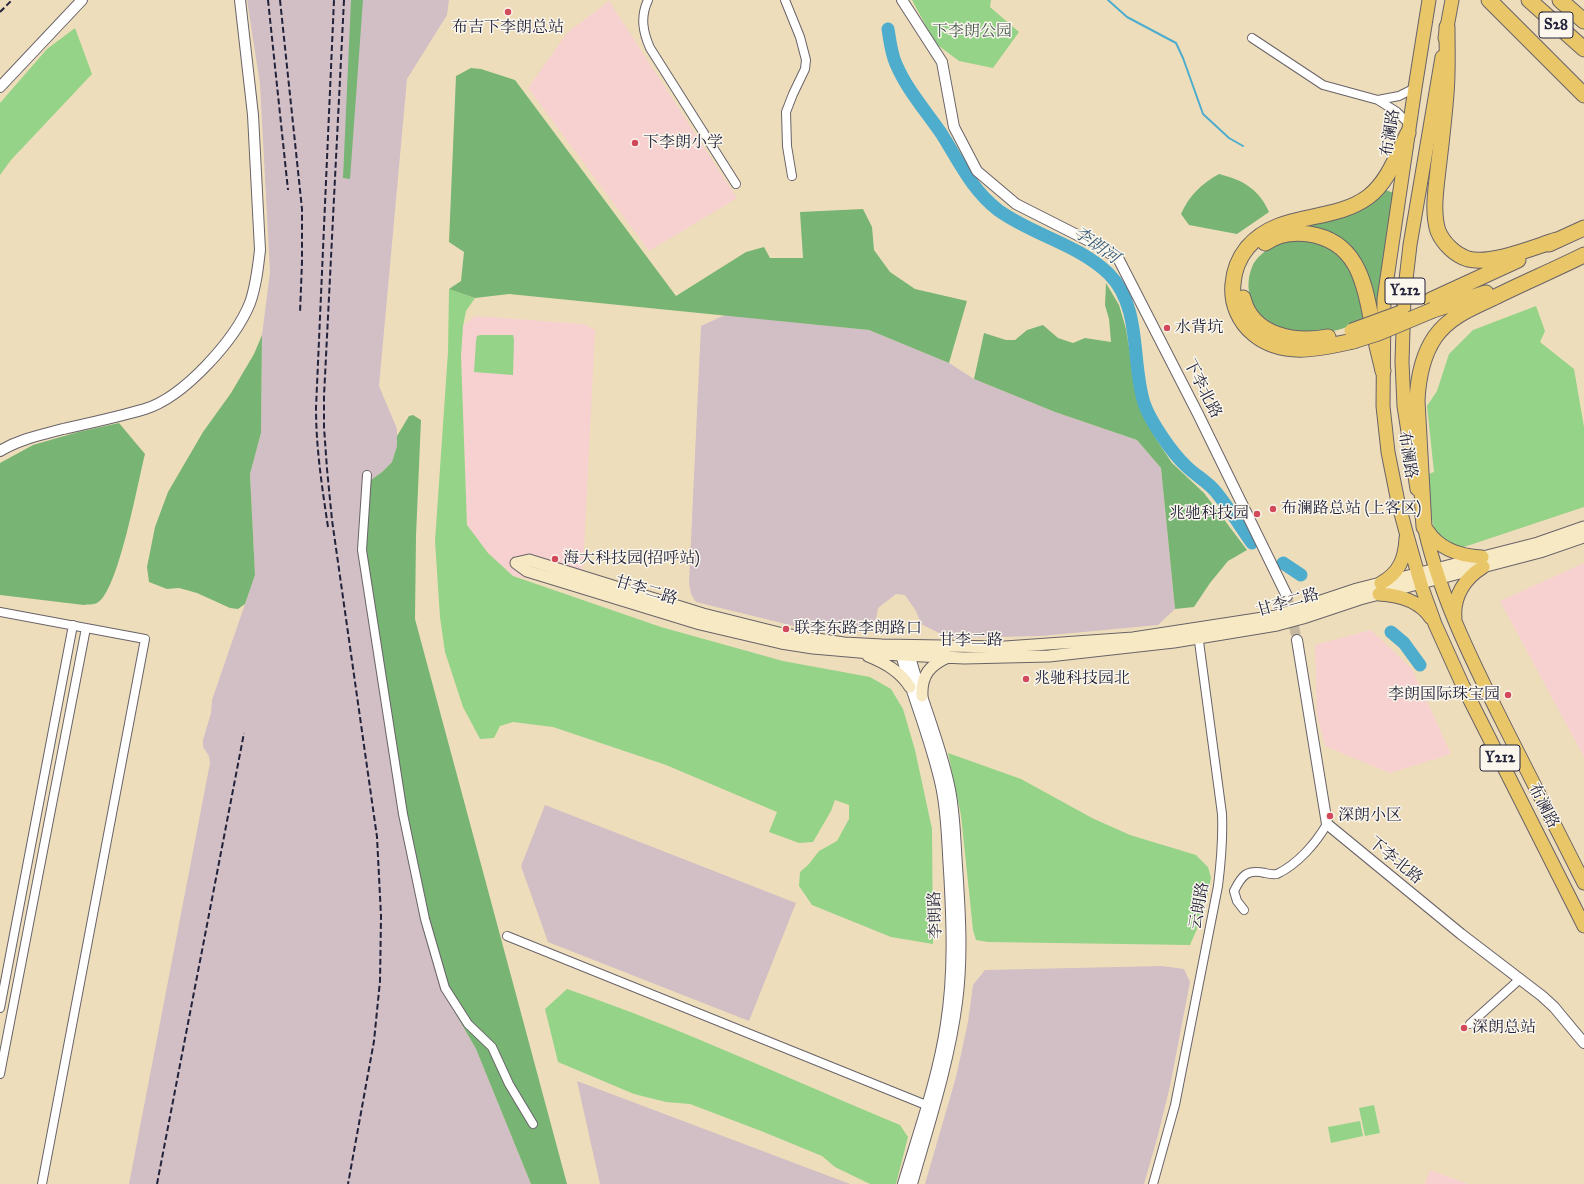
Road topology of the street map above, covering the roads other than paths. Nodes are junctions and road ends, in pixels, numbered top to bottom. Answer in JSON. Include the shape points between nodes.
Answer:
{"nodes":[{"id":1,"x":82,"y":0,"type":"edge"},
{"id":2,"x":240,"y":0,"type":"edge"},
{"id":3,"x":648,"y":0,"type":"edge"},
{"id":4,"x":785,"y":0,"type":"edge"},
{"id":5,"x":902,"y":0,"type":"edge"},
{"id":6,"x":1429,"y":0,"type":"edge"},
{"id":7,"x":1452,"y":0,"type":"edge"},
{"id":8,"x":1489,"y":0,"type":"edge"},
{"id":9,"x":1529,"y":0,"type":"edge"},
{"id":10,"x":1560,"y":0,"type":"edge"},
{"id":11,"x":1584,"y":21,"type":"edge"},
{"id":12,"x":1447,"y":27,"type":"junction"},
{"id":13,"x":1252,"y":38,"type":"dead end"},
{"id":14,"x":1584,"y":49,"type":"edge"},
{"id":15,"x":0,"y":87,"type":"edge"},
{"id":16,"x":1414,"y":88,"type":"junction"},
{"id":17,"x":1584,"y":95,"type":"edge"},
{"id":18,"x":1378,"y":100,"type":"junction"},
{"id":19,"x":1409,"y":129,"type":"junction"},
{"id":20,"x":792,"y":176,"type":"dead end"},
{"id":21,"x":736,"y":184,"type":"dead end"},
{"id":22,"x":1584,"y":228,"type":"edge"},
{"id":23,"x":1557,"y":240,"type":"junction"},
{"id":24,"x":1584,"y":254,"type":"edge"},
{"id":25,"x":1525,"y":282,"type":"junction"},
{"id":26,"x":1432,"y":305,"type":"junction"},
{"id":27,"x":1353,"y":336,"type":"junction"},
{"id":28,"x":1383,"y":371,"type":"junction"},
{"id":29,"x":0,"y":451,"type":"edge"},
{"id":30,"x":367,"y":475,"type":"dead end"},
{"id":31,"x":1424,"y":527,"type":"junction"},
{"id":32,"x":1584,"y":528,"type":"edge"},
{"id":33,"x":1406,"y":532,"type":"junction"},
{"id":34,"x":1584,"y":537,"type":"edge"},
{"id":35,"x":1483,"y":562,"type":"junction"},
{"id":36,"x":1438,"y":574,"type":"junction"},
{"id":37,"x":1419,"y":578,"type":"junction"},
{"id":38,"x":1380,"y":588,"type":"junction"},
{"id":39,"x":1287,"y":596,"type":"tunnel mouth"},
{"id":40,"x":0,"y":612,"type":"edge"},
{"id":41,"x":1435,"y":624,"type":"junction"},
{"id":42,"x":1456,"y":624,"type":"junction"},
{"id":43,"x":72,"y":625,"type":"junction"},
{"id":44,"x":86,"y":628,"type":"junction"},
{"id":45,"x":1198,"y":634,"type":"junction"},
{"id":46,"x":1297,"y":640,"type":"tunnel mouth"},
{"id":47,"x":904,"y":650,"type":"junction"},
{"id":48,"x":856,"y":652,"type":"junction"},
{"id":49,"x":948,"y":657,"type":"junction"},
{"id":50,"x":910,"y":687,"type":"junction"},
{"id":51,"x":922,"y":696,"type":"junction"},
{"id":52,"x":1327,"y":824,"type":"junction"},
{"id":53,"x":1584,"y":883,"type":"edge"},
{"id":54,"x":1244,"y":910,"type":"dead end"},
{"id":55,"x":1584,"y":926,"type":"edge"},
{"id":56,"x":507,"y":936,"type":"dead end"},
{"id":57,"x":1520,"y":979,"type":"junction"},
{"id":58,"x":0,"y":1008,"type":"edge"},
{"id":59,"x":1470,"y":1024,"type":"dead end"},
{"id":60,"x":1584,"y":1043,"type":"edge"},
{"id":61,"x":0,"y":1074,"type":"edge"},
{"id":62,"x":930,"y":1107,"type":"junction"},
{"id":63,"x":533,"y":1124,"type":"dead end"},
{"id":64,"x":42,"y":1184,"type":"edge"},
{"id":65,"x":903,"y":1184,"type":"edge"},
{"id":66,"x":912,"y":1184,"type":"edge"},
{"id":67,"x":1153,"y":1184,"type":"edge"}],
"edges":[{"from":1,"to":15,"type":"street"},
{"from":2,"to":29,"type":"street","via":[[253,115],[260,250],[258,272],[250,304],[239,324],[206,366],[168,398],[147,408],[24,439]]},
{"from":3,"to":21,"type":"street","via":[[642,18],[650,48]]},
{"from":4,"to":20,"type":"street","via":[[806,60],[805,69],[786,112],[787,146]]},
{"from":5,"to":39,"type":"street","name":"下李北路","via":[[942,62],[954,127],[977,171],[1016,204],[1094,243],[1118,258]]},
{"from":6,"to":16,"type":"main road","name":"布澜路","number":"Y212"},
{"from":7,"to":12,"type":"main road","name":"布澜路","number":"Y212"},
{"from":8,"to":17,"type":"highway"},
{"from":9,"to":14,"type":"highway","number":"S28"},
{"from":10,"to":11,"type":"highway","number":"S28"},
{"from":12,"to":23,"type":"highway","via":[[1446,93],[1436,194],[1435,217],[1438,231],[1451,249],[1468,259],[1476,260],[1503,257]]},
{"from":12,"to":31,"type":"main road","name":"布澜路","number":"Y212","via":[[1410,245],[1404,297],[1404,406]]},
{"from":13,"to":18,"type":"street","via":[[1323,85]]},
{"from":16,"to":18,"type":"street","via":[[1399,96]]},
{"from":16,"to":19,"type":"main road","name":"布澜路","number":"Y212"},
{"from":18,"to":19,"type":"street","via":[[1397,112]]},
{"from":19,"to":27,"type":"highway","via":[[1389,172],[1380,186],[1368,197],[1352,206],[1291,221],[1262,233],[1240,256],[1234,276],[1232,292],[1243,323],[1267,343],[1308,350]]},
{"from":19,"to":28,"type":"main road","name":"布澜路","number":"Y212","via":[[1384,299]]},
{"from":22,"to":23,"type":"highway"},
{"from":23,"to":26,"type":"highway"},
{"from":24,"to":25,"type":"highway"},
{"from":25,"to":26,"type":"highway"},
{"from":25,"to":31,"type":"highway","via":[[1455,317],[1429,347],[1418,383],[1417,401]]},
{"from":26,"to":27,"type":"highway","bridge":true},
{"from":27,"to":28,"type":"highway","via":[[1298,339],[1279,336],[1264,329],[1251,316],[1242,292],[1244,275],[1250,260],[1259,248],[1271,239],[1300,233],[1316,235],[1333,242],[1346,252],[1357,265],[1364,282]]},
{"from":28,"to":33,"type":"main road","name":"布澜路","number":"Y212","via":[[1383,406],[1388,452]]},
{"from":30,"to":63,"type":"street","via":[[362,550],[403,814],[425,919],[445,988],[468,1024],[492,1047],[509,1084]]},
{"from":31,"to":35,"type":"main road","via":[[1430,536],[1449,550]]},
{"from":31,"to":36,"type":"main road","name":"布澜路","number":"Y212"},
{"from":32,"to":35,"type":"main road","name":"甘李二路"},
{"from":33,"to":37,"type":"main road","name":"布澜路","number":"Y212"},
{"from":33,"to":38,"type":"main road","via":[[1406,544],[1400,565]]},
{"from":34,"to":35,"type":"main road","name":"甘李二路","via":[[1540,552]]},
{"from":35,"to":36,"type":"main road","name":"甘李二路"},
{"from":35,"to":42,"type":"main road","via":[[1460,590],[1455,613]]},
{"from":36,"to":37,"type":"main road","name":"甘李二路"},
{"from":36,"to":42,"type":"main road","name":"布澜路","number":"Y212"},
{"from":37,"to":38,"type":"main road","name":"甘李二路"},
{"from":37,"to":41,"type":"main road","name":"布澜路","number":"Y212"},
{"from":38,"to":41,"type":"main road","via":[[1412,602],[1429,614]]},
{"from":38,"to":45,"type":"main road","name":"甘李二路","via":[[1278,625]]},
{"from":40,"to":43,"type":"street"},
{"from":41,"to":55,"type":"main road","name":"布澜路","number":"Y212","via":[[1463,686]]},
{"from":42,"to":53,"type":"main road","name":"布澜路","number":"Y212","via":[[1480,678]]},
{"from":43,"to":44,"type":"street"},
{"from":43,"to":58,"type":"street"},
{"from":44,"to":61,"type":"street"},
{"from":44,"to":64,"type":"street","via":[[146,639]]},
{"from":45,"to":47,"type":"main road","name":"甘李二路","via":[[1049,645]]},
{"from":45,"to":49,"type":"main road","name":"甘李二路","via":[[1134,647],[1049,656]]},
{"from":45,"to":67,"type":"street","name":"云朗路","via":[[1222,814],[1221,861],[1175,1105]]},
{"from":46,"to":52,"type":"street"},
{"from":47,"to":48,"type":"main road","name":"甘李二路"},
{"from":47,"to":48,"type":"main road","name":"甘李二路","via":[[783,634],[703,614],[529,560],[516,563],[527,571],[713,627],[781,643]]},
{"from":47,"to":49,"type":"main road","name":"甘李二路"},
{"from":47,"to":50,"type":"street","name":"李朗路"},
{"from":47,"to":51,"type":"street","name":"李朗路"},
{"from":48,"to":50,"type":"main road","via":[[874,658],[891,668],[905,679]]},
{"from":49,"to":51,"type":"main road","via":[[938,661],[927,673]]},
{"from":50,"to":62,"type":"street","name":"李朗路","via":[[941,788],[952,936],[946,1025]]},
{"from":51,"to":62,"type":"street","name":"李朗路","via":[[943,757],[950,787],[960,935],[960,973],[954,1029],[944,1073]]},
{"from":52,"to":54,"type":"street","via":[[1318,839],[1283,871],[1275,875],[1263,872],[1243,875],[1234,891],[1236,901]]},
{"from":52,"to":57,"type":"street","name":"下李北路","via":[[1460,934]]},
{"from":56,"to":62,"type":"street"},
{"from":57,"to":59,"type":"street"},
{"from":57,"to":60,"type":"street","name":"下李北路","via":[[1554,1007]]},
{"from":62,"to":65,"type":"street","name":"李朗路"},
{"from":62,"to":66,"type":"street","name":"李朗路"}]}
